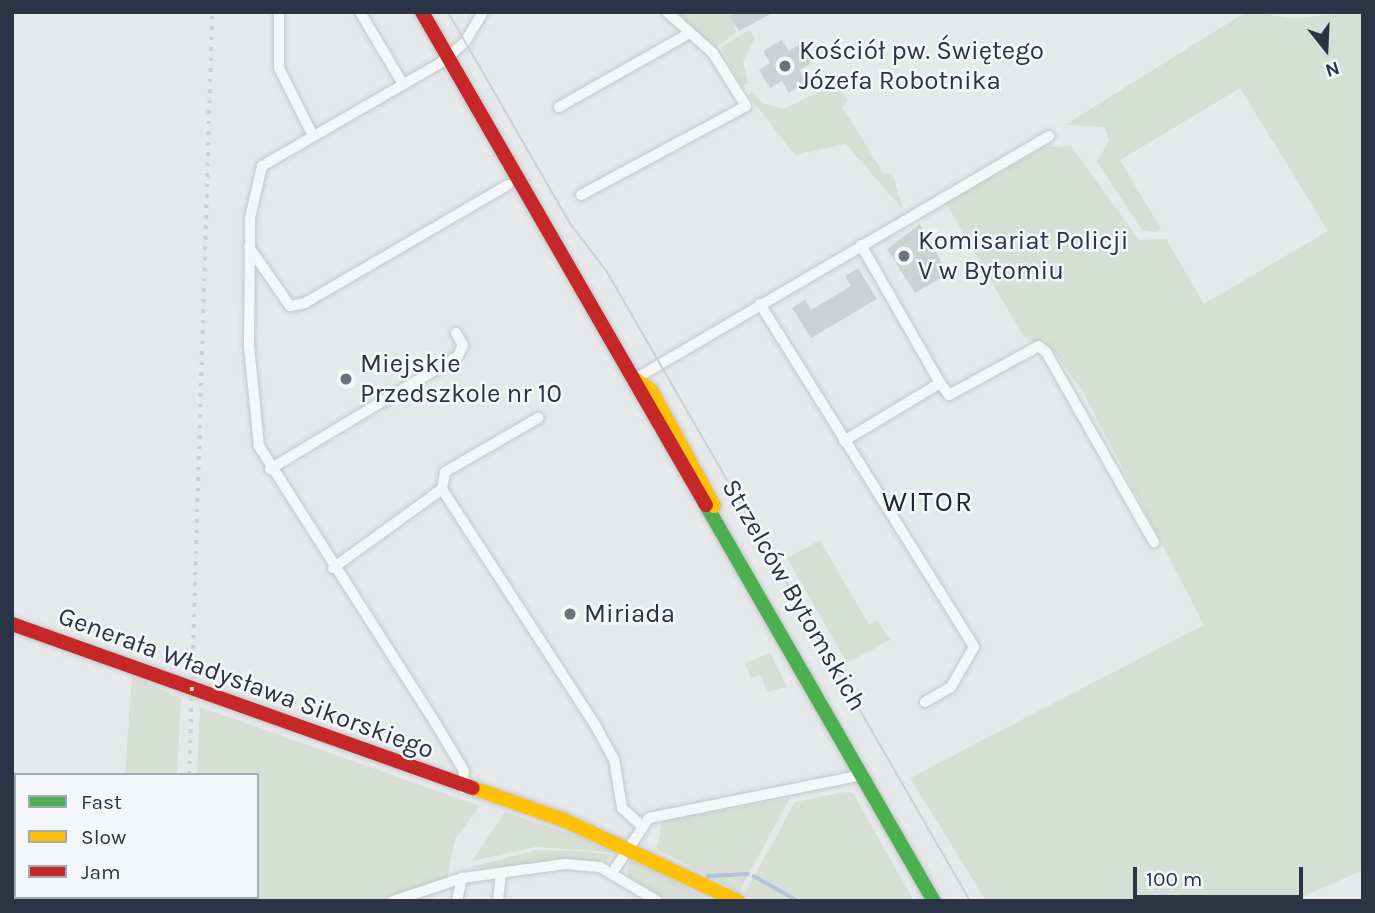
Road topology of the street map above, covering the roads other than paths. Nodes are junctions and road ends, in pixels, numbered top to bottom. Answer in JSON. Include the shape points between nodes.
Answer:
{"nodes":[{"id":1,"x":279,"y":12,"type":"edge"},
{"id":2,"x":360,"y":12,"type":"edge"},
{"id":3,"x":422,"y":12,"type":"edge"},
{"id":4,"x":667,"y":12,"type":"edge"},
{"id":5,"x":480,"y":14,"type":"edge"},
{"id":6,"x":690,"y":33,"type":"junction"},
{"id":7,"x":449,"y":56,"type":"junction"},
{"id":8,"x":403,"y":84,"type":"junction"},
{"id":9,"x":559,"y":107,"type":"dead end"},
{"id":10,"x":312,"y":134,"type":"junction"},
{"id":11,"x":1049,"y":136,"type":"dead end"},
{"id":12,"x":508,"y":185,"type":"dead end"},
{"id":13,"x":581,"y":195,"type":"dead end"},
{"id":14,"x":861,"y":245,"type":"junction"},
{"id":15,"x":249,"y":247,"type":"junction"},
{"id":16,"x":760,"y":304,"type":"junction"},
{"id":17,"x":456,"y":333,"type":"dead end"},
{"id":18,"x":635,"y":379,"type":"junction"},
{"id":19,"x":940,"y":383,"type":"junction"},
{"id":20,"x":538,"y":418,"type":"dead end"},
{"id":21,"x":844,"y":441,"type":"junction"},
{"id":22,"x":270,"y":469,"type":"junction"},
{"id":23,"x":442,"y":489,"type":"junction"},
{"id":24,"x":1154,"y":542,"type":"dead end"},
{"id":25,"x":333,"y":568,"type":"junction"},
{"id":26,"x":12,"y":624,"type":"edge"},
{"id":27,"x":925,"y":702,"type":"dead end"},
{"id":28,"x":857,"y":776,"type":"junction"},
{"id":29,"x":463,"y":788,"type":"junction"},
{"id":30,"x":640,"y":824,"type":"junction"},
{"id":31,"x":901,"y":842,"type":"junction"},
{"id":32,"x":626,"y":847,"type":"junction"},
{"id":33,"x":671,"y":870,"type":"junction"},
{"id":34,"x":501,"y":873,"type":"junction"},
{"id":35,"x":612,"y":873,"type":"junction"},
{"id":36,"x":462,"y":878,"type":"junction"},
{"id":37,"x":393,"y":901,"type":"edge"},
{"id":38,"x":457,"y":901,"type":"edge"},
{"id":39,"x":498,"y":901,"type":"edge"},
{"id":40,"x":657,"y":901,"type":"edge"},
{"id":41,"x":718,"y":901,"type":"edge"},
{"id":42,"x":738,"y":901,"type":"edge"},
{"id":43,"x":934,"y":901,"type":"edge"}],
"edges":[{"from":1,"to":10,"type":"street","via":[[279,68]]},
{"from":2,"to":8,"type":"street"},
{"from":3,"to":7,"type":"main road","name":"Strzelców Bytomskich"},
{"from":4,"to":6,"type":"street"},
{"from":5,"to":7,"type":"street"},
{"from":6,"to":9,"type":"street"},
{"from":6,"to":13,"type":"street","via":[[713,53],[746,106]]},
{"from":7,"to":8,"type":"street"},
{"from":7,"to":18,"type":"main road","name":"Strzelców Bytomskich"},
{"from":8,"to":10,"type":"street"},
{"from":10,"to":15,"type":"street","via":[[262,166],[254,182]]},
{"from":11,"to":14,"type":"street"},
{"from":12,"to":15,"type":"street","via":[[305,303],[290,306]]},
{"from":14,"to":16,"type":"street"},
{"from":14,"to":19,"type":"street"},
{"from":15,"to":22,"type":"street","via":[[253,422]]},
{"from":16,"to":18,"type":"street"},
{"from":16,"to":21,"type":"street"},
{"from":17,"to":22,"type":"street","via":[[463,345],[458,356]]},
{"from":18,"to":28,"type":"main road","name":"Strzelców Bytomskich","via":[[638,397]]},
{"from":18,"to":31,"type":"main road","name":"Strzelców Bytomskich","via":[[659,403],[896,822]]},
{"from":19,"to":21,"type":"street"},
{"from":19,"to":24,"type":"street","via":[[949,395],[1039,346]]},
{"from":20,"to":23,"type":"street","via":[[445,472]]},
{"from":21,"to":27,"type":"street","via":[[974,647],[951,687]]},
{"from":22,"to":25,"type":"street"},
{"from":23,"to":25,"type":"street"},
{"from":23,"to":30,"type":"street","via":[[601,734],[614,759],[622,808]]},
{"from":25,"to":29,"type":"street","name":"Generała Władysława Sikorskiego","via":[[464,771]]},
{"from":26,"to":29,"type":"main road","name":"Generała Władysława Sikorskiego"},
{"from":28,"to":30,"type":"street"},
{"from":28,"to":31,"type":"main road","name":"Strzelców Bytomskich"},
{"from":29,"to":32,"type":"main road","name":"Generała Władysława Sikorskiego"},
{"from":30,"to":32,"type":"street"},
{"from":31,"to":43,"type":"main road","name":"Strzelców Bytomskich"},
{"from":32,"to":33,"type":"main road","name":"Generała Władysława Sikorskiego"},
{"from":32,"to":35,"type":"street"},
{"from":33,"to":41,"type":"main road","name":"Generała Władysława Sikorskiego"},
{"from":33,"to":42,"type":"main road","name":"Generała Władysława Sikorskiego"},
{"from":34,"to":35,"type":"street","via":[[572,864]]},
{"from":34,"to":36,"type":"street"},
{"from":34,"to":39,"type":"street"},
{"from":35,"to":40,"type":"street"},
{"from":36,"to":37,"type":"street"},
{"from":36,"to":38,"type":"street"}]}
